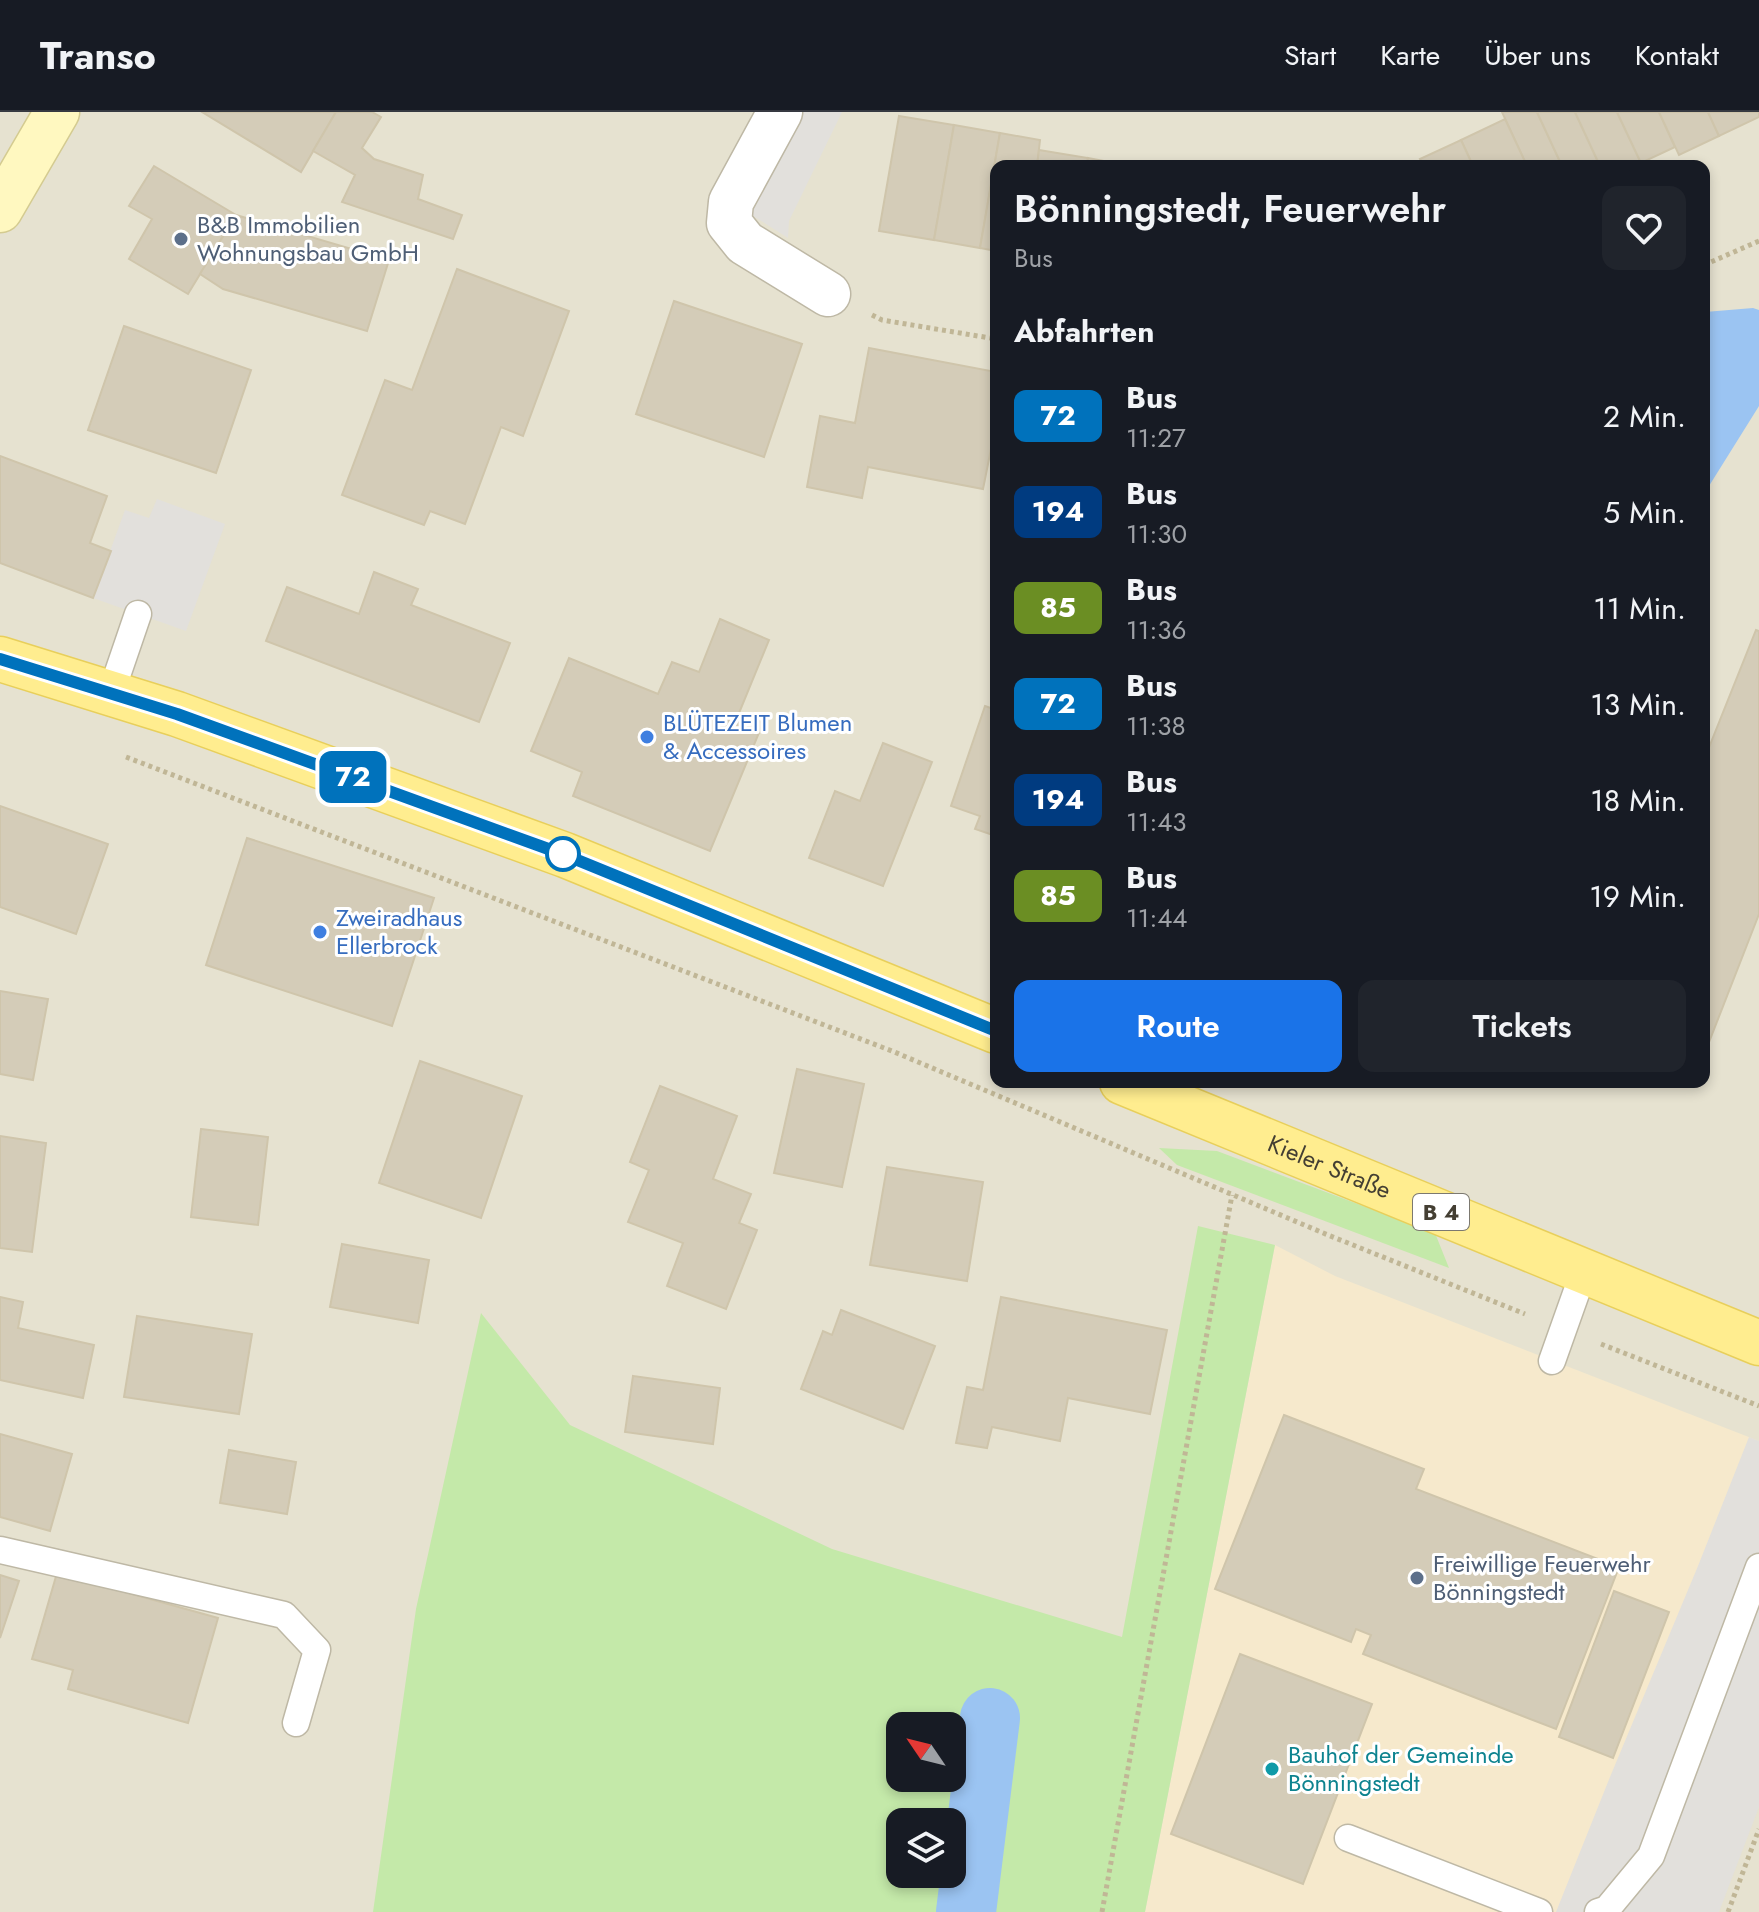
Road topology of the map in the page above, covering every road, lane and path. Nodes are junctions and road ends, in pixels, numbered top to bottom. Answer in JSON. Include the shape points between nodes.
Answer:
{"nodes":[{"id":1,"x":57,"y":112,"type":"edge"},
{"id":2,"x":780,"y":112,"type":"edge"},
{"id":3,"x":0,"y":210,"type":"edge"},
{"id":4,"x":1759,"y":241,"type":"edge"},
{"id":5,"x":1710,"y":262,"type":"edge"},
{"id":6,"x":828,"y":294,"type":"joint"},
{"id":7,"x":990,"y":338,"type":"edge"},
{"id":8,"x":138,"y":614,"type":"dead end"},
{"id":9,"x":0,"y":659,"type":"edge"},
{"id":10,"x":111,"y":693,"type":"junction"},
{"id":11,"x":125,"y":756,"type":"dead end"},
{"id":12,"x":990,"y":1029,"type":"edge"},
{"id":13,"x":1137,"y":1088,"type":"edge"},
{"id":14,"x":1232,"y":1195,"type":"junction"},
{"id":15,"x":1584,"y":1271,"type":"junction"},
{"id":16,"x":1563,"y":1329,"type":"junction"},
{"id":17,"x":1759,"y":1343,"type":"edge"},
{"id":18,"x":1552,"y":1361,"type":"dead end"},
{"id":19,"x":1759,"y":1406,"type":"edge"},
{"id":20,"x":0,"y":1550,"type":"edge"},
{"id":21,"x":1759,"y":1567,"type":"edge"},
{"id":22,"x":296,"y":1723,"type":"dead end"},
{"id":23,"x":1759,"y":1829,"type":"edge"},
{"id":24,"x":1348,"y":1838,"type":"dead end"},
{"id":25,"x":1102,"y":1912,"type":"edge"},
{"id":26,"x":1539,"y":1912,"type":"edge"},
{"id":27,"x":1598,"y":1912,"type":"edge"},
{"id":28,"x":1728,"y":1912,"type":"edge"}],
"edges":[{"from":1,"to":3,"type":"main road"},
{"from":2,"to":6,"type":"street","via":[[731,202],[729,223],[745,243]]},
{"from":4,"to":5,"type":"path"},
{"from":6,"to":7,"type":"path","via":[[882,320]]},
{"from":8,"to":10,"type":"lane"},
{"from":9,"to":10,"type":"main road"},
{"from":10,"to":12,"type":"main road","via":[[565,855]]},
{"from":11,"to":14,"type":"path","via":[[877,1046]]},
{"from":13,"to":15,"type":"main road","name":"Kieler Straße","number":"B 4"},
{"from":14,"to":16,"type":"path"},
{"from":14,"to":25,"type":"path"},
{"from":15,"to":16,"type":"lane"},
{"from":15,"to":17,"type":"main road","name":"Kieler Straße","number":"B 4"},
{"from":16,"to":18,"type":"lane"},
{"from":16,"to":19,"type":"path"},
{"from":20,"to":22,"type":"lane","via":[[284,1615],[317,1650]]},
{"from":21,"to":27,"type":"lane","via":[[1651,1856],[1607,1909]]},
{"from":23,"to":28,"type":"path"},
{"from":24,"to":26,"type":"lane"}]}
